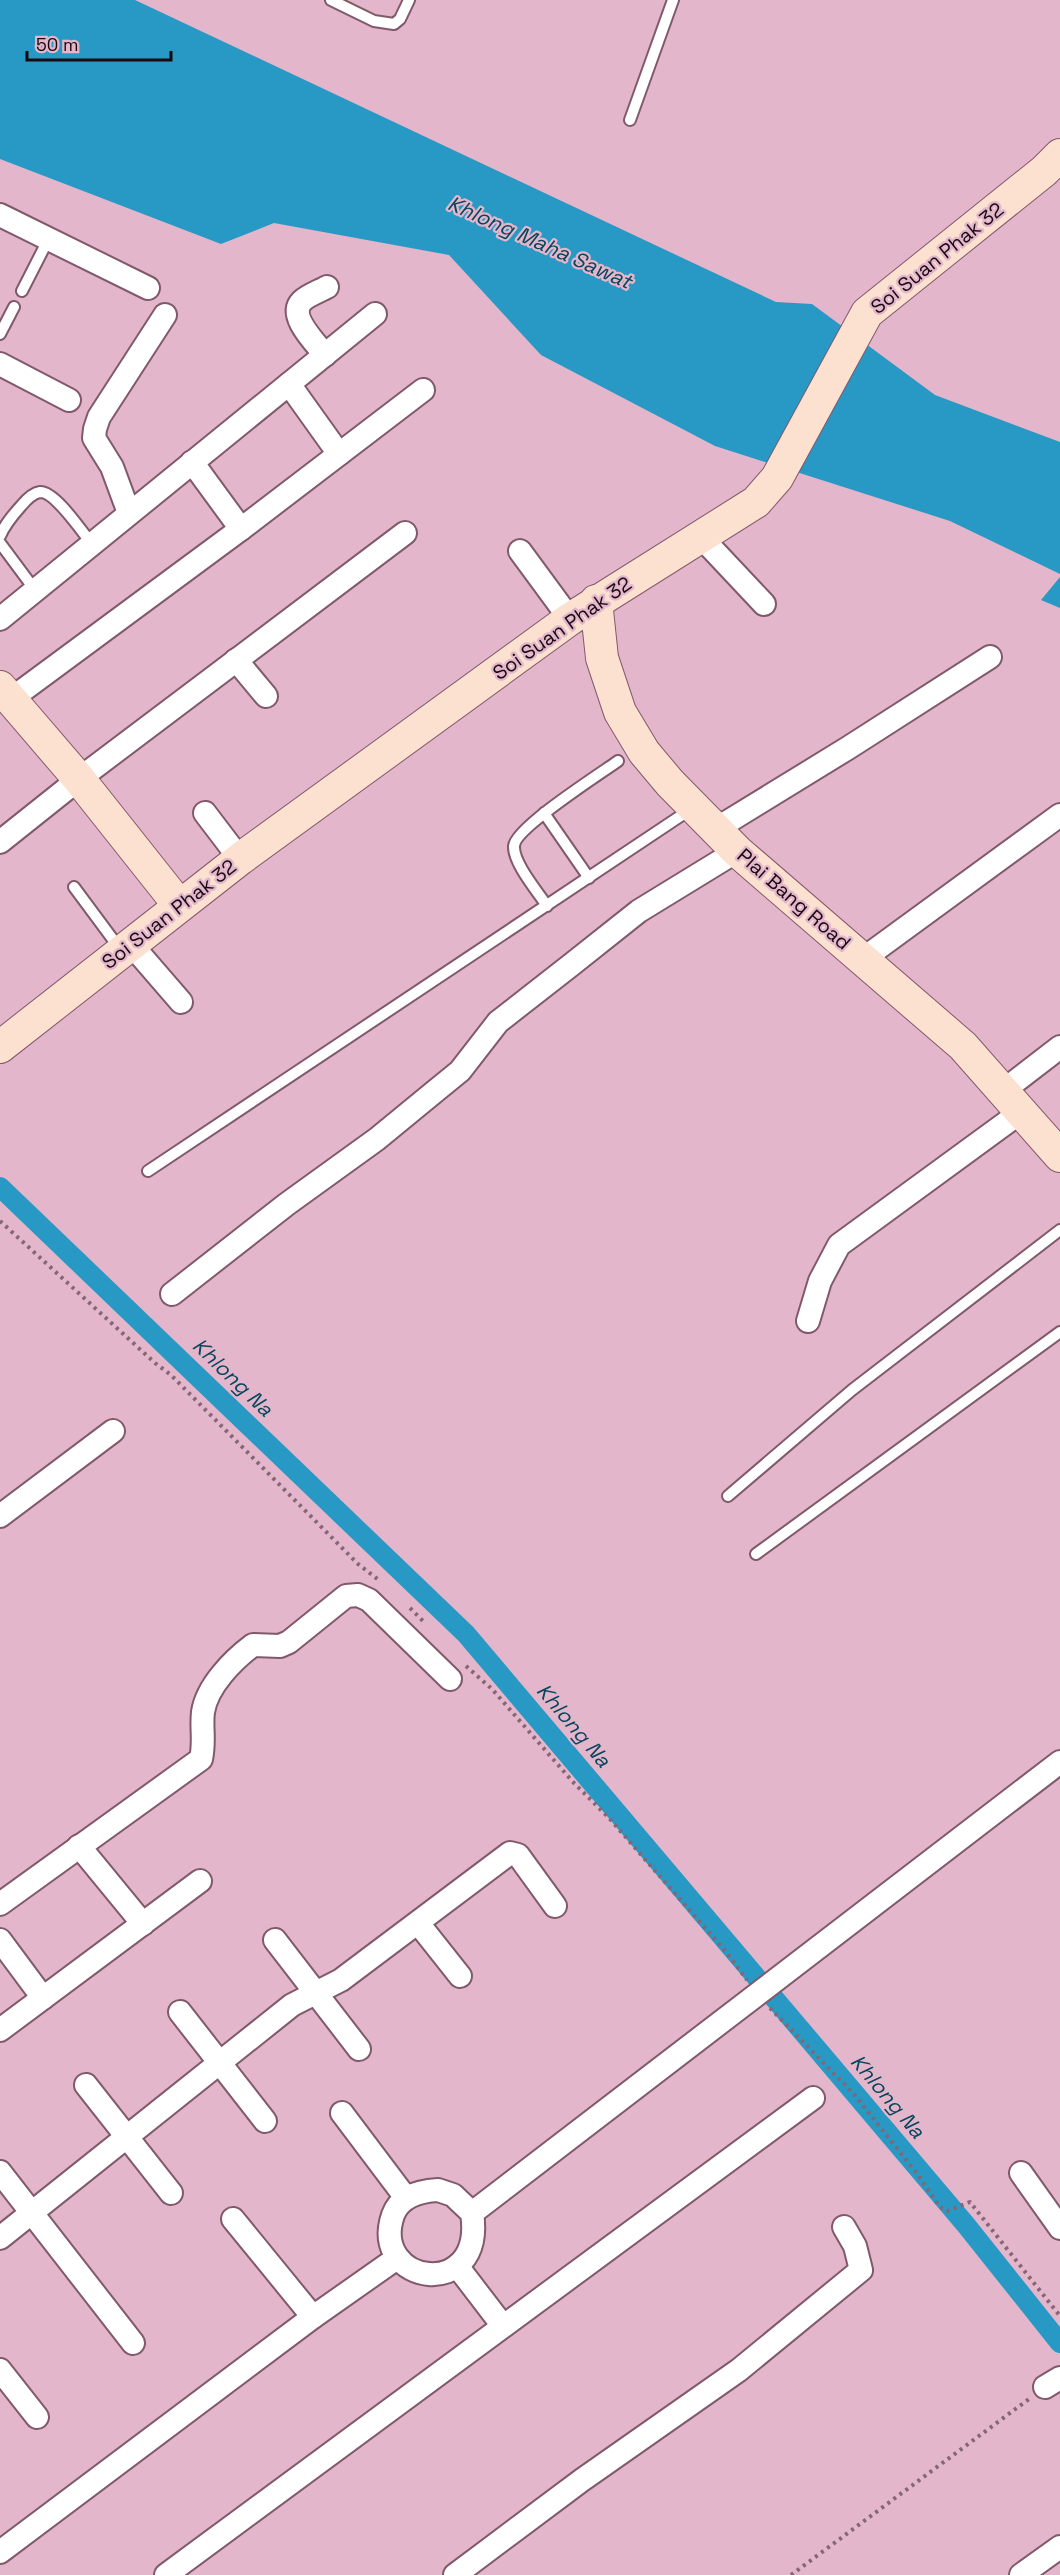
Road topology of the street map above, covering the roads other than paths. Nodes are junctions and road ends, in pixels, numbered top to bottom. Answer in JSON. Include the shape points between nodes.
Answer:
{"nodes":[{"id":1,"x":332,"y":0,"type":"edge"},
{"id":2,"x":409,"y":0,"type":"edge"},
{"id":3,"x":673,"y":0,"type":"edge"},
{"id":4,"x":630,"y":120,"type":"dead end"},
{"id":5,"x":1060,"y":155,"type":"edge"},
{"id":6,"x":0,"y":215,"type":"edge"},
{"id":7,"x":49,"y":238,"type":"junction"},
{"id":8,"x":327,"y":287,"type":"dead end"},
{"id":9,"x":148,"y":288,"type":"dead end"},
{"id":10,"x":22,"y":291,"type":"dead end"},
{"id":11,"x":14,"y":307,"type":"dead end"},
{"id":12,"x":375,"y":314,"type":"dead end"},
{"id":13,"x":165,"y":315,"type":"dead end"},
{"id":14,"x":0,"y":334,"type":"edge"},
{"id":15,"x":325,"y":355,"type":"junction"},
{"id":16,"x":0,"y":364,"type":"edge"},
{"id":17,"x":289,"y":384,"type":"junction"},
{"id":18,"x":423,"y":390,"type":"dead end"},
{"id":19,"x":69,"y":400,"type":"dead end"},
{"id":20,"x":339,"y":454,"type":"junction"},
{"id":21,"x":192,"y":462,"type":"junction"},
{"id":22,"x":129,"y":513,"type":"junction"},
{"id":23,"x":241,"y":529,"type":"junction"},
{"id":24,"x":405,"y":533,"type":"dead end"},
{"id":25,"x":0,"y":536,"type":"edge"},
{"id":26,"x":701,"y":537,"type":"junction"},
{"id":27,"x":0,"y":543,"type":"edge"},
{"id":28,"x":92,"y":544,"type":"junction"},
{"id":29,"x":519,"y":551,"type":"dead end"},
{"id":30,"x":35,"y":590,"type":"junction"},
{"id":31,"x":596,"y":601,"type":"junction"},
{"id":32,"x":764,"y":604,"type":"dead end"},
{"id":33,"x":0,"y":619,"type":"edge"},
{"id":34,"x":570,"y":619,"type":"junction"},
{"id":35,"x":990,"y":657,"type":"dead end"},
{"id":36,"x":236,"y":660,"type":"junction"},
{"id":37,"x":5,"y":693,"type":"edge"},
{"id":38,"x":266,"y":696,"type":"dead end"},
{"id":39,"x":618,"y":761,"type":"dead end"},
{"id":40,"x":79,"y":779,"type":"junction"},
{"id":41,"x":693,"y":807,"type":"junction"},
{"id":42,"x":205,"y":813,"type":"dead end"},
{"id":43,"x":544,"y":813,"type":"junction"},
{"id":44,"x":1060,"y":815,"type":"edge"},
{"id":45,"x":716,"y":829,"type":"junction"},
{"id":46,"x":0,"y":842,"type":"edge"},
{"id":47,"x":737,"y":851,"type":"junction"},
{"id":48,"x":240,"y":859,"type":"junction"},
{"id":49,"x":589,"y":878,"type":"junction"},
{"id":50,"x":74,"y":887,"type":"dead end"},
{"id":51,"x":179,"y":905,"type":"junction"},
{"id":52,"x":547,"y":906,"type":"junction"},
{"id":53,"x":126,"y":947,"type":"junction"},
{"id":54,"x":863,"y":959,"type":"junction"},
{"id":55,"x":181,"y":1002,"type":"dead end"},
{"id":56,"x":0,"y":1047,"type":"edge"},
{"id":57,"x":1060,"y":1047,"type":"edge"},
{"id":58,"x":1012,"y":1102,"type":"junction"},
{"id":59,"x":1060,"y":1156,"type":"edge"},
{"id":60,"x":148,"y":1171,"type":"dead end"},
{"id":61,"x":1060,"y":1230,"type":"edge"},
{"id":62,"x":172,"y":1294,"type":"dead end"},
{"id":63,"x":808,"y":1321,"type":"dead end"},
{"id":64,"x":1060,"y":1332,"type":"edge"},
{"id":65,"x":113,"y":1431,"type":"dead end"},
{"id":66,"x":728,"y":1496,"type":"dead end"},
{"id":67,"x":0,"y":1516,"type":"edge"},
{"id":68,"x":756,"y":1554,"type":"dead end"},
{"id":69,"x":450,"y":1679,"type":"dead end"},
{"id":70,"x":1060,"y":1762,"type":"edge"},
{"id":71,"x":79,"y":1846,"type":"junction"},
{"id":72,"x":200,"y":1881,"type":"dead end"},
{"id":73,"x":0,"y":1904,"type":"edge"},
{"id":74,"x":555,"y":1906,"type":"dead end"},
{"id":75,"x":418,"y":1923,"type":"junction"},
{"id":76,"x":143,"y":1924,"type":"junction"},
{"id":77,"x":0,"y":1940,"type":"edge"},
{"id":78,"x":274,"y":1940,"type":"dead end"},
{"id":79,"x":460,"y":1976,"type":"dead end"},
{"id":80,"x":315,"y":1993,"type":"junction"},
{"id":81,"x":43,"y":1998,"type":"junction"},
{"id":82,"x":180,"y":2012,"type":"dead end"},
{"id":83,"x":0,"y":2030,"type":"edge"},
{"id":84,"x":359,"y":2049,"type":"dead end"},
{"id":85,"x":220,"y":2064,"type":"junction"},
{"id":86,"x":86,"y":2085,"type":"dead end"},
{"id":87,"x":813,"y":2098,"type":"dead end"},
{"id":88,"x":342,"y":2113,"type":"dead end"},
{"id":89,"x":265,"y":2121,"type":"dead end"},
{"id":90,"x":127,"y":2137,"type":"junction"},
{"id":91,"x":0,"y":2172,"type":"edge"},
{"id":92,"x":1021,"y":2173,"type":"dead end"},
{"id":93,"x":171,"y":2193,"type":"dead end"},
{"id":94,"x":406,"y":2198,"type":"junction"},
{"id":95,"x":32,"y":2213,"type":"junction"},
{"id":96,"x":472,"y":2213,"type":"junction"},
{"id":97,"x":233,"y":2219,"type":"dead end"},
{"id":98,"x":844,"y":2227,"type":"dead end"},
{"id":99,"x":1060,"y":2228,"type":"edge"},
{"id":100,"x":0,"y":2238,"type":"edge"},
{"id":101,"x":397,"y":2258,"type":"junction"},
{"id":102,"x":457,"y":2266,"type":"junction"},
{"id":103,"x":313,"y":2317,"type":"junction"},
{"id":104,"x":503,"y":2326,"type":"junction"},
{"id":105,"x":133,"y":2343,"type":"dead end"},
{"id":106,"x":0,"y":2370,"type":"edge"},
{"id":107,"x":37,"y":2417,"type":"dead end"},
{"id":108,"x":1058,"y":2550,"type":"edge"},
{"id":109,"x":0,"y":2552,"type":"edge"},
{"id":110,"x":166,"y":2575,"type":"edge"},
{"id":111,"x":455,"y":2575,"type":"edge"},
{"id":112,"x":1021,"y":2575,"type":"edge"}],
"edges":[{"from":1,"to":2,"type":"lane","via":[[374,21],[394,24]]},
{"from":3,"to":4,"type":"lane"},
{"from":5,"to":26,"type":"street","name":"Soi Suan Phak 32","via":[[867,313],[777,478],[756,502]]},
{"from":6,"to":7,"type":"street"},
{"from":7,"to":9,"type":"street"},
{"from":7,"to":10,"type":"lane"},
{"from":8,"to":15,"type":"street","via":[[302,300],[297,309],[298,317]]},
{"from":11,"to":14,"type":"lane"},
{"from":12,"to":15,"type":"street"},
{"from":13,"to":22,"type":"street","via":[[94,429],[94,438],[112,467]]},
{"from":15,"to":17,"type":"street"},
{"from":16,"to":19,"type":"street"},
{"from":17,"to":20,"type":"street"},
{"from":17,"to":21,"type":"street"},
{"from":18,"to":20,"type":"street"},
{"from":20,"to":23,"type":"street"},
{"from":21,"to":22,"type":"street"},
{"from":21,"to":23,"type":"street"},
{"from":22,"to":28,"type":"street"},
{"from":23,"to":37,"type":"street"},
{"from":24,"to":36,"type":"street"},
{"from":25,"to":28,"type":"lane","via":[[22,505],[41,492],[58,502]]},
{"from":26,"to":31,"type":"street","name":"Soi Suan Phak 32"},
{"from":26,"to":32,"type":"street"},
{"from":27,"to":30,"type":"lane"},
{"from":28,"to":30,"type":"street"},
{"from":29,"to":34,"type":"street"},
{"from":30,"to":33,"type":"street"},
{"from":31,"to":34,"type":"street","name":"Soi Suan Phak 32"},
{"from":31,"to":41,"type":"street","name":"Plai Bang Road","via":[[602,658],[620,712],[644,752]]},
{"from":34,"to":48,"type":"street","name":"Soi Suan Phak 32"},
{"from":35,"to":45,"type":"street"},
{"from":36,"to":38,"type":"street"},
{"from":36,"to":40,"type":"street"},
{"from":37,"to":40,"type":"street"},
{"from":39,"to":43,"type":"lane"},
{"from":40,"to":46,"type":"street"},
{"from":40,"to":51,"type":"street"},
{"from":41,"to":45,"type":"street","name":"Plai Bang Road"},
{"from":41,"to":49,"type":"lane"},
{"from":42,"to":48,"type":"street"},
{"from":43,"to":49,"type":"lane"},
{"from":43,"to":52,"type":"lane","via":[[516,838],[514,846],[515,858]]},
{"from":44,"to":54,"type":"street"},
{"from":45,"to":47,"type":"street","name":"Plai Bang Road"},
{"from":47,"to":54,"type":"street","name":"Plai Bang Road"},
{"from":47,"to":62,"type":"street","via":[[639,912],[498,1022],[460,1071]]},
{"from":48,"to":51,"type":"street","name":"Soi Suan Phak 32"},
{"from":49,"to":52,"type":"lane"},
{"from":50,"to":53,"type":"lane"},
{"from":51,"to":53,"type":"street","name":"Soi Suan Phak 32"},
{"from":52,"to":60,"type":"lane"},
{"from":53,"to":55,"type":"street"},
{"from":53,"to":56,"type":"street","name":"Soi Suan Phak 32"},
{"from":54,"to":58,"type":"street","name":"Plai Bang Road","via":[[963,1046]]},
{"from":57,"to":58,"type":"street"},
{"from":58,"to":59,"type":"street","name":"Plai Bang Road"},
{"from":58,"to":63,"type":"street","via":[[839,1245],[820,1281]]},
{"from":61,"to":66,"type":"lane","via":[[852,1390]]},
{"from":64,"to":68,"type":"lane"},
{"from":65,"to":67,"type":"street"},
{"from":69,"to":71,"type":"street","via":[[369,1600],[358,1595],[346,1596],[289,1642],[280,1646],[253,1645],[238,1657],[212,1690],[203,1711],[205,1743],[201,1759]]},
{"from":70,"to":96,"type":"street"},
{"from":71,"to":73,"type":"street"},
{"from":71,"to":76,"type":"street"},
{"from":72,"to":76,"type":"street"},
{"from":74,"to":75,"type":"street","via":[[514,1853]]},
{"from":75,"to":79,"type":"street"},
{"from":75,"to":80,"type":"street","via":[[341,1980]]},
{"from":76,"to":81,"type":"street"},
{"from":77,"to":81,"type":"street"},
{"from":78,"to":80,"type":"street"},
{"from":80,"to":84,"type":"street"},
{"from":80,"to":85,"type":"street","via":[[292,2005]]},
{"from":81,"to":83,"type":"street"},
{"from":82,"to":85,"type":"street"},
{"from":85,"to":89,"type":"street"},
{"from":85,"to":90,"type":"street"},
{"from":86,"to":90,"type":"street"},
{"from":87,"to":104,"type":"street"},
{"from":88,"to":94,"type":"street"},
{"from":90,"to":93,"type":"street"},
{"from":90,"to":95,"type":"street"},
{"from":91,"to":95,"type":"street"},
{"from":92,"to":99,"type":"street"},
{"from":94,"to":96,"type":"street","via":[[421,2190],[438,2190],[453,2195]]},
{"from":94,"to":101,"type":"street","via":[[395,2210],[389,2226]]},
{"from":95,"to":100,"type":"street"},
{"from":95,"to":105,"type":"street"},
{"from":96,"to":102,"type":"street","via":[[474,2238],[469,2254]]},
{"from":97,"to":103,"type":"street"},
{"from":98,"to":111,"type":"street","via":[[855,2246],[861,2270],[739,2370]]},
{"from":101,"to":102,"type":"street","via":[[410,2269],[426,2274],[442,2273]]},
{"from":101,"to":103,"type":"street"},
{"from":102,"to":104,"type":"street"},
{"from":103,"to":109,"type":"street"},
{"from":104,"to":110,"type":"street"},
{"from":106,"to":107,"type":"street"},
{"from":108,"to":112,"type":"street"}]}
